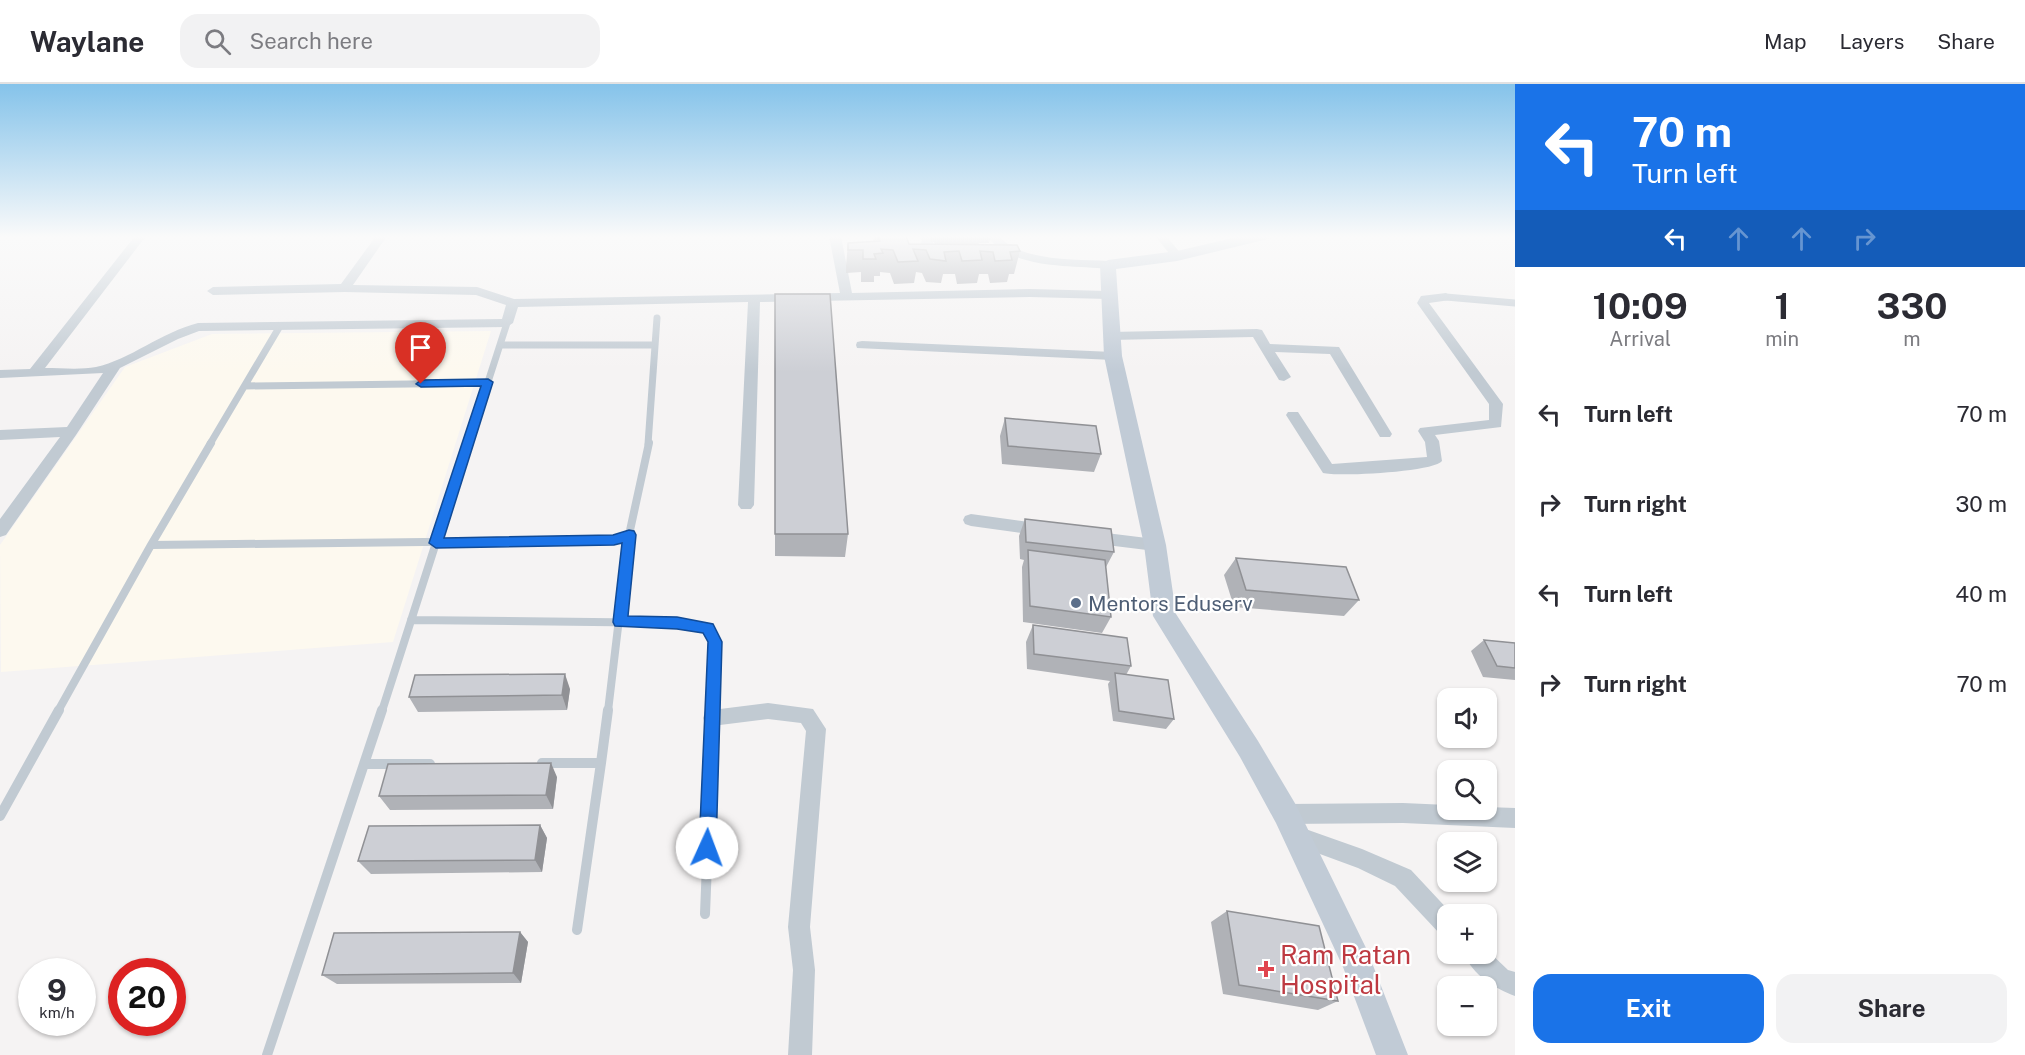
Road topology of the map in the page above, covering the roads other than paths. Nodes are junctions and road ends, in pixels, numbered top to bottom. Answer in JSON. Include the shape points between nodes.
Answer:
{"nodes":[{"id":1,"x":106,"y":281,"type":"edge"},
{"id":2,"x":350,"y":281,"type":"edge"},
{"id":3,"x":844,"y":281,"type":"edge"},
{"id":4,"x":1108,"y":281,"type":"edge"},
{"id":5,"x":345,"y":288,"type":"junction"},
{"id":6,"x":213,"y":291,"type":"dead end"},
{"id":7,"x":1108,"y":295,"type":"junction"},
{"id":8,"x":847,"y":297,"type":"junction"},
{"id":9,"x":1446,"y":297,"type":"joint"},
{"id":10,"x":754,"y":299,"type":"junction"},
{"id":11,"x":513,"y":303,"type":"junction"},
{"id":12,"x":1515,"y":303,"type":"edge"},
{"id":13,"x":657,"y":318,"type":"dead end"},
{"id":14,"x":507,"y":323,"type":"junction"},
{"id":15,"x":280,"y":326,"type":"junction"},
{"id":16,"x":500,"y":345,"type":"junction"},
{"id":17,"x":654,"y":345,"type":"junction"},
{"id":18,"x":862,"y":345,"type":"dead end"},
{"id":19,"x":1111,"y":346,"type":"junction"},
{"id":20,"x":1267,"y":348,"type":"junction"},
{"id":21,"x":115,"y":365,"type":"junction"},
{"id":22,"x":34,"y":373,"type":"junction"},
{"id":23,"x":0,"y":374,"type":"edge"},
{"id":24,"x":1284,"y":377,"type":"dead end"},
{"id":25,"x":488,"y":382,"type":"junction"},
{"id":26,"x":245,"y":386,"type":"junction"},
{"id":27,"x":1293,"y":415,"type":"dead end"},
{"id":28,"x":71,"y":432,"type":"junction"},
{"id":29,"x":1385,"y":434,"type":"dead end"},
{"id":30,"x":0,"y":435,"type":"edge"},
{"id":31,"x":746,"y":505,"type":"dead end"},
{"id":32,"x":971,"y":520,"type":"dead end"},
{"id":33,"x":0,"y":531,"type":"edge"},
{"id":34,"x":629,"y":535,"type":"junction"},
{"id":35,"x":436,"y":543,"type":"junction"},
{"id":36,"x":151,"y":545,"type":"junction"},
{"id":37,"x":1155,"y":545,"type":"junction"},
{"id":38,"x":411,"y":620,"type":"junction"},
{"id":39,"x":620,"y":622,"type":"junction"},
{"id":40,"x":712,"y":718,"type":"junction"},
{"id":41,"x":601,"y":763,"type":"junction"},
{"id":42,"x":365,"y":764,"type":"junction"},
{"id":43,"x":436,"y":764,"type":"edge"},
{"id":44,"x":530,"y":764,"type":"edge"},
{"id":45,"x":0,"y":816,"type":"edge"},
{"id":46,"x":1515,"y":818,"type":"edge"},
{"id":47,"x":1292,"y":825,"type":"junction"},
{"id":48,"x":705,"y":914,"type":"dead end"},
{"id":49,"x":1437,"y":914,"type":"edge"},
{"id":50,"x":577,"y":930,"type":"dead end"},
{"id":51,"x":1485,"y":964,"type":"edge"},
{"id":52,"x":1515,"y":984,"type":"edge"},
{"id":53,"x":267,"y":1055,"type":"edge"},
{"id":54,"x":800,"y":1055,"type":"edge"},
{"id":55,"x":1392,"y":1055,"type":"edge"}],
"edges":[{"from":1,"to":22,"type":"street"},
{"from":2,"to":5,"type":"street"},
{"from":3,"to":8,"type":"street"},
{"from":4,"to":7,"type":"street"},
{"from":5,"to":6,"type":"street"},
{"from":5,"to":11,"type":"street","via":[[477,291]]},
{"from":7,"to":8,"type":"street"},
{"from":7,"to":19,"type":"street"},
{"from":8,"to":10,"type":"street"},
{"from":9,"to":12,"type":"lane"},
{"from":9,"to":27,"type":"street","via":[[1425,299],[1423,303],[1496,404],[1496,424],[1425,431],[1432,441],[1435,461],[1329,469]]},
{"from":10,"to":11,"type":"street"},
{"from":10,"to":31,"type":"street"},
{"from":11,"to":14,"type":"street"},
{"from":13,"to":17,"type":"lane"},
{"from":14,"to":15,"type":"street"},
{"from":14,"to":16,"type":"lane"},
{"from":15,"to":21,"type":"street","via":[[198,327]]},
{"from":15,"to":26,"type":"lane"},
{"from":16,"to":17,"type":"lane"},
{"from":16,"to":25,"type":"lane"},
{"from":17,"to":34,"type":"lane","via":[[650,437]]},
{"from":18,"to":19,"type":"street"},
{"from":19,"to":20,"type":"street","via":[[1257,333]]},
{"from":19,"to":37,"type":"street"},
{"from":20,"to":24,"type":"street"},
{"from":20,"to":29,"type":"street","via":[[1334,350]]},
{"from":21,"to":22,"type":"street","via":[[96,371]]},
{"from":21,"to":28,"type":"street"},
{"from":22,"to":23,"type":"street"},
{"from":25,"to":26,"type":"lane"},
{"from":25,"to":35,"type":"lane"},
{"from":26,"to":36,"type":"lane"},
{"from":28,"to":30,"type":"street"},
{"from":28,"to":33,"type":"street"},
{"from":32,"to":37,"type":"street"},
{"from":34,"to":35,"type":"lane","via":[[614,540]]},
{"from":34,"to":39,"type":"lane"},
{"from":35,"to":36,"type":"lane"},
{"from":35,"to":38,"type":"lane"},
{"from":36,"to":45,"type":"lane"},
{"from":37,"to":47,"type":"street","via":[[1166,616]]},
{"from":38,"to":39,"type":"lane"},
{"from":38,"to":42,"type":"lane"},
{"from":39,"to":40,"type":"lane","via":[[708,628],[715,642]]},
{"from":39,"to":41,"type":"lane"},
{"from":40,"to":48,"type":"lane"},
{"from":40,"to":54,"type":"street","via":[[768,711],[806,715],[816,729],[799,927],[804,970]]},
{"from":41,"to":44,"type":"lane"},
{"from":41,"to":50,"type":"lane"},
{"from":42,"to":43,"type":"lane"},
{"from":42,"to":53,"type":"lane"},
{"from":46,"to":47,"type":"street","via":[[1403,813]]},
{"from":47,"to":49,"type":"street","via":[[1403,878]]},
{"from":47,"to":55,"type":"street","via":[[1356,961]]},
{"from":51,"to":52,"type":"street","via":[[1500,979]]}]}
